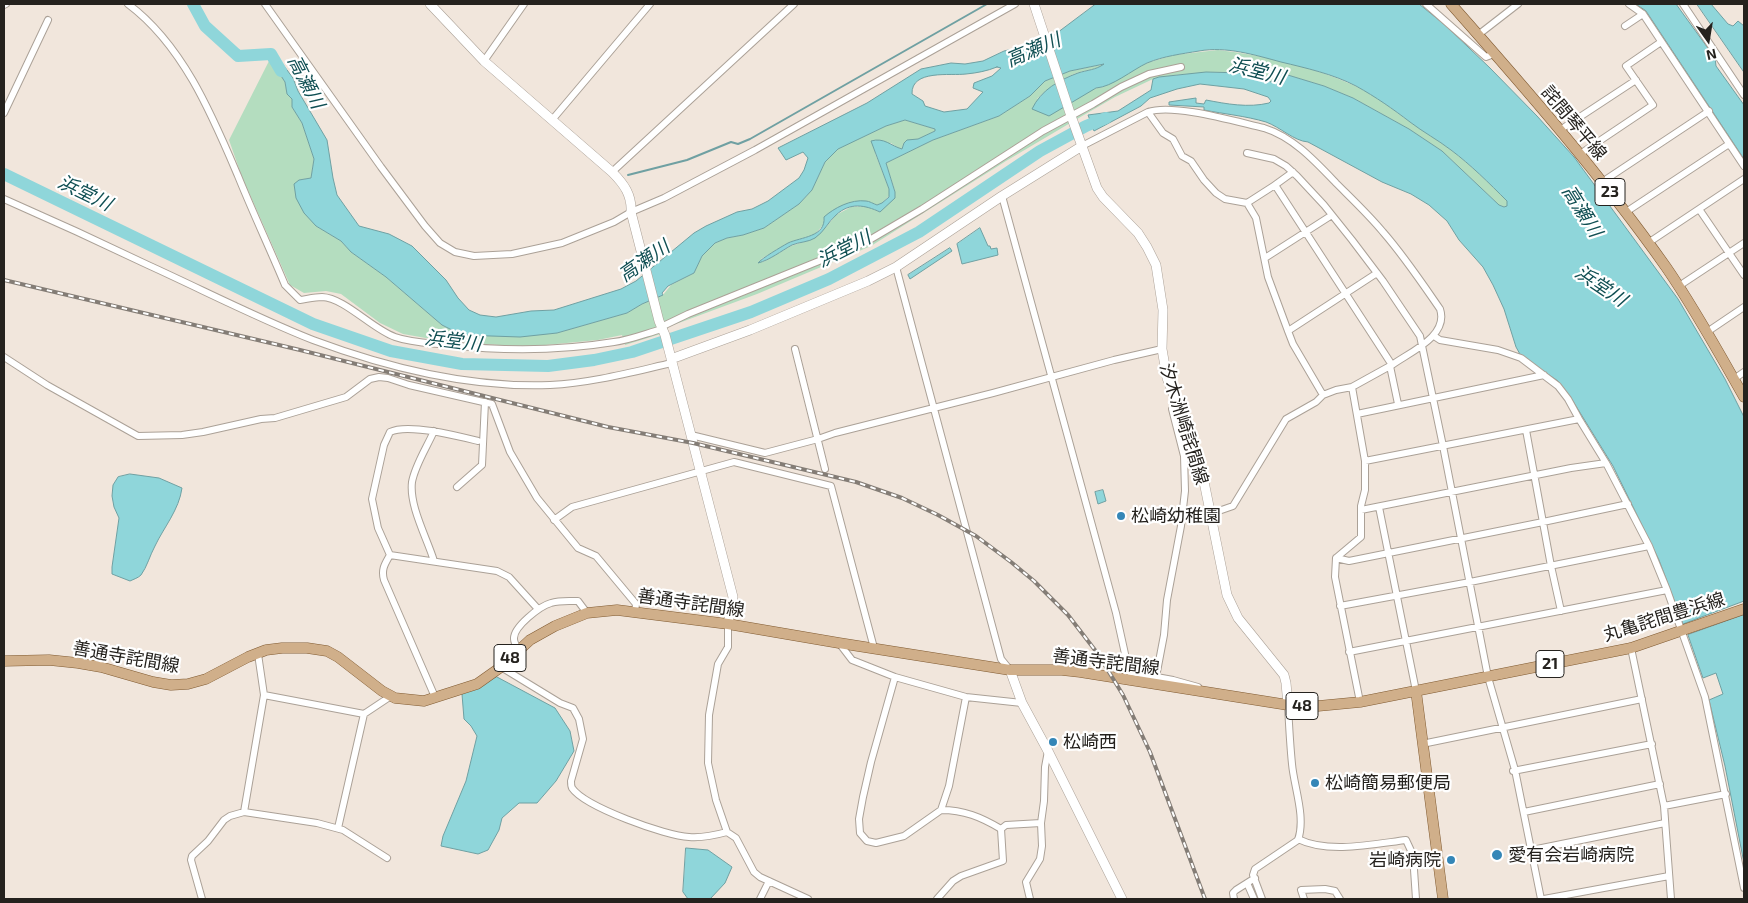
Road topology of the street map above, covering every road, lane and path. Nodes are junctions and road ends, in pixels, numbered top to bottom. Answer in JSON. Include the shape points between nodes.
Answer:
{"nodes":[{"id":1,"x":128,"y":4,"type":"edge"},
{"id":2,"x":265,"y":4,"type":"edge"},
{"id":3,"x":430,"y":4,"type":"edge"},
{"id":4,"x":524,"y":4,"type":"edge"},
{"id":5,"x":650,"y":4,"type":"edge"},
{"id":6,"x":794,"y":4,"type":"edge"},
{"id":7,"x":1015,"y":4,"type":"edge"},
{"id":8,"x":1034,"y":4,"type":"edge"},
{"id":9,"x":1426,"y":4,"type":"edge"},
{"id":10,"x":1451,"y":4,"type":"edge"},
{"id":11,"x":1518,"y":4,"type":"edge"},
{"id":12,"x":1629,"y":4,"type":"edge"},
{"id":13,"x":1683,"y":4,"type":"edge"},
{"id":14,"x":1643,"y":14,"type":"junction"},
{"id":15,"x":48,"y":20,"type":"dead end"},
{"id":16,"x":1625,"y":26,"type":"dead end"},
{"id":17,"x":1478,"y":35,"type":"junction"},
{"id":18,"x":1661,"y":42,"type":"junction"},
{"id":19,"x":1494,"y":54,"type":"junction"},
{"id":20,"x":484,"y":61,"type":"junction"},
{"id":21,"x":1181,"y":67,"type":"dead end"},
{"id":22,"x":1636,"y":80,"type":"junction"},
{"id":23,"x":1744,"y":95,"type":"edge"},
{"id":24,"x":1148,"y":112,"type":"junction"},
{"id":25,"x":1709,"y":112,"type":"junction"},
{"id":26,"x":4,"y":113,"type":"edge"},
{"id":27,"x":1072,"y":117,"type":"junction"},
{"id":28,"x":552,"y":120,"type":"junction"},
{"id":29,"x":1560,"y":130,"type":"junction"},
{"id":30,"x":1729,"y":144,"type":"junction"},
{"id":31,"x":1082,"y":146,"type":"junction"},
{"id":32,"x":1247,"y":153,"type":"dead end"},
{"id":33,"x":1580,"y":154,"type":"junction"},
{"id":34,"x":1744,"y":166,"type":"edge"},
{"id":35,"x":612,"y":172,"type":"junction"},
{"id":36,"x":1293,"y":172,"type":"junction"},
{"id":37,"x":1744,"y":179,"type":"edge"},
{"id":38,"x":1602,"y":182,"type":"junction"},
{"id":39,"x":1275,"y":185,"type":"junction"},
{"id":40,"x":1002,"y":196,"type":"junction"},
{"id":41,"x":4,"y":199,"type":"edge"},
{"id":42,"x":1248,"y":203,"type":"junction"},
{"id":43,"x":1699,"y":209,"type":"junction"},
{"id":44,"x":1626,"y":212,"type":"junction"},
{"id":45,"x":632,"y":214,"type":"junction"},
{"id":46,"x":1332,"y":215,"type":"junction"},
{"id":47,"x":1306,"y":232,"type":"junction"},
{"id":48,"x":1648,"y":243,"type":"junction"},
{"id":49,"x":1744,"y":243,"type":"edge"},
{"id":50,"x":1729,"y":253,"type":"junction"},
{"id":51,"x":1265,"y":258,"type":"junction"},
{"id":52,"x":896,"y":267,"type":"junction"},
{"id":53,"x":1377,"y":273,"type":"junction"},
{"id":54,"x":1744,"y":275,"type":"edge"},
{"id":55,"x":1679,"y":286,"type":"junction"},
{"id":56,"x":1346,"y":293,"type":"junction"},
{"id":57,"x":1744,"y":307,"type":"edge"},
{"id":58,"x":662,"y":328,"type":"junction"},
{"id":59,"x":1288,"y":331,"type":"junction"},
{"id":60,"x":1707,"y":332,"type":"junction"},
{"id":61,"x":1434,"y":336,"type":"junction"},
{"id":62,"x":1421,"y":345,"type":"junction"},
{"id":63,"x":1162,"y":349,"type":"junction"},
{"id":64,"x":795,"y":350,"type":"dead end"},
{"id":65,"x":4,"y":357,"type":"edge"},
{"id":66,"x":672,"y":361,"type":"junction"},
{"id":67,"x":1391,"y":365,"type":"junction"},
{"id":68,"x":1744,"y":372,"type":"edge"},
{"id":69,"x":1544,"y":375,"type":"junction"},
{"id":70,"x":1052,"y":378,"type":"junction"},
{"id":71,"x":1734,"y":379,"type":"junction"},
{"id":72,"x":1352,"y":387,"type":"junction"},
{"id":73,"x":1323,"y":395,"type":"junction"},
{"id":74,"x":1744,"y":397,"type":"edge"},
{"id":75,"x":1432,"y":398,"type":"junction"},
{"id":76,"x":485,"y":402,"type":"junction"},
{"id":77,"x":1176,"y":402,"type":"junction"},
{"id":78,"x":1398,"y":404,"type":"junction"},
{"id":79,"x":935,"y":407,"type":"junction"},
{"id":80,"x":1357,"y":414,"type":"junction"},
{"id":81,"x":1579,"y":419,"type":"junction"},
{"id":82,"x":1526,"y":430,"type":"junction"},
{"id":83,"x":434,"y":431,"type":"junction"},
{"id":84,"x":691,"y":435,"type":"junction"},
{"id":85,"x":818,"y":439,"type":"junction"},
{"id":86,"x":478,"y":441,"type":"dead end"},
{"id":87,"x":1443,"y":446,"type":"junction"},
{"id":88,"x":1365,"y":461,"type":"junction"},
{"id":89,"x":1606,"y":463,"type":"junction"},
{"id":90,"x":825,"y":469,"type":"dead end"},
{"id":91,"x":700,"y":472,"type":"junction"},
{"id":92,"x":1535,"y":475,"type":"junction"},
{"id":93,"x":458,"y":487,"type":"dead end"},
{"id":94,"x":1452,"y":492,"type":"junction"},
{"id":95,"x":1628,"y":504,"type":"junction"},
{"id":96,"x":1379,"y":507,"type":"junction"},
{"id":97,"x":1361,"y":510,"type":"junction"},
{"id":98,"x":1210,"y":514,"type":"junction"},
{"id":99,"x":554,"y":520,"type":"junction"},
{"id":100,"x":1543,"y":522,"type":"junction"},
{"id":101,"x":1462,"y":537,"type":"junction"},
{"id":102,"x":1649,"y":546,"type":"junction"},
{"id":103,"x":1388,"y":552,"type":"junction"},
{"id":104,"x":390,"y":555,"type":"junction"},
{"id":105,"x":1336,"y":558,"type":"junction"},
{"id":106,"x":434,"y":561,"type":"junction"},
{"id":107,"x":1551,"y":566,"type":"junction"},
{"id":108,"x":1470,"y":582,"type":"junction"},
{"id":109,"x":1667,"y":590,"type":"junction"},
{"id":110,"x":1397,"y":595,"type":"junction"},
{"id":111,"x":1340,"y":606,"type":"junction"},
{"id":112,"x":538,"y":609,"type":"junction"},
{"id":113,"x":1744,"y":609,"type":"edge"},
{"id":114,"x":1561,"y":611,"type":"junction"},
{"id":115,"x":635,"y":612,"type":"junction"},
{"id":116,"x":588,"y":613,"type":"junction"},
{"id":117,"x":728,"y":624,"type":"junction"},
{"id":118,"x":1478,"y":628,"type":"junction"},
{"id":119,"x":1681,"y":632,"type":"junction"},
{"id":120,"x":1405,"y":641,"type":"junction"},
{"id":121,"x":838,"y":643,"type":"junction"},
{"id":122,"x":874,"y":648,"type":"junction"},
{"id":123,"x":1631,"y":648,"type":"junction"},
{"id":124,"x":518,"y":650,"type":"junction"},
{"id":125,"x":1349,"y":652,"type":"junction"},
{"id":126,"x":258,"y":654,"type":"junction"},
{"id":127,"x":4,"y":661,"type":"edge"},
{"id":128,"x":501,"y":667,"type":"junction"},
{"id":129,"x":1010,"y":670,"type":"junction"},
{"id":130,"x":895,"y":676,"type":"junction"},
{"id":131,"x":1156,"y":677,"type":"junction"},
{"id":132,"x":1488,"y":677,"type":"junction"},
{"id":133,"x":1416,"y":691,"type":"junction"},
{"id":134,"x":264,"y":695,"type":"junction"},
{"id":135,"x":1214,"y":695,"type":"junction"},
{"id":136,"x":391,"y":696,"type":"junction"},
{"id":137,"x":435,"y":697,"type":"junction"},
{"id":138,"x":966,"y":698,"type":"junction"},
{"id":139,"x":1642,"y":699,"type":"junction"},
{"id":140,"x":1360,"y":702,"type":"junction"},
{"id":141,"x":1022,"y":703,"type":"junction"},
{"id":142,"x":1288,"y":705,"type":"junction"},
{"id":143,"x":364,"y":714,"type":"junction"},
{"id":144,"x":1504,"y":728,"type":"junction"},
{"id":145,"x":1422,"y":744,"type":"junction"},
{"id":146,"x":1652,"y":744,"type":"junction"},
{"id":147,"x":1048,"y":751,"type":"junction"},
{"id":148,"x":1514,"y":771,"type":"junction"},
{"id":149,"x":1660,"y":784,"type":"junction"},
{"id":150,"x":1726,"y":794,"type":"junction"},
{"id":151,"x":1664,"y":806,"type":"junction"},
{"id":152,"x":941,"y":810,"type":"junction"},
{"id":153,"x":244,"y":812,"type":"junction"},
{"id":154,"x":1524,"y":812,"type":"junction"},
{"id":155,"x":1041,"y":823,"type":"junction"},
{"id":156,"x":1665,"y":823,"type":"junction"},
{"id":157,"x":338,"y":828,"type":"junction"},
{"id":158,"x":1001,"y":829,"type":"junction"},
{"id":159,"x":727,"y":832,"type":"junction"},
{"id":160,"x":1298,"y":839,"type":"junction"},
{"id":161,"x":1532,"y":850,"type":"junction"},
{"id":162,"x":386,"y":858,"type":"dead end"},
{"id":163,"x":1669,"y":876,"type":"junction"},
{"id":164,"x":1254,"y":878,"type":"junction"},
{"id":165,"x":769,"y":881,"type":"junction"},
{"id":166,"x":1247,"y":883,"type":"junction"},
{"id":167,"x":1744,"y":888,"type":"edge"},
{"id":168,"x":202,"y":899,"type":"edge"},
{"id":169,"x":760,"y":899,"type":"edge"},
{"id":170,"x":808,"y":899,"type":"edge"},
{"id":171,"x":937,"y":899,"type":"edge"},
{"id":172,"x":1030,"y":899,"type":"edge"},
{"id":173,"x":1122,"y":899,"type":"edge"},
{"id":174,"x":1234,"y":899,"type":"edge"},
{"id":175,"x":1254,"y":899,"type":"edge"},
{"id":176,"x":1262,"y":899,"type":"edge"},
{"id":177,"x":1304,"y":899,"type":"edge"},
{"id":178,"x":1340,"y":899,"type":"edge"},
{"id":179,"x":1416,"y":899,"type":"edge"},
{"id":180,"x":1443,"y":899,"type":"edge"},
{"id":181,"x":1542,"y":899,"type":"edge"},
{"id":182,"x":1671,"y":899,"type":"edge"}],
"edges":[{"from":1,"to":58,"type":"street","via":[[165,40],[199,92],[285,285],[300,300],[323,297],[336,300],[384,332],[407,340],[509,350],[616,342]]},
{"from":2,"to":45,"type":"street","via":[[409,205],[440,242],[455,252],[474,256],[512,254],[574,239]]},
{"from":3,"to":20,"type":"street"},
{"from":4,"to":20,"type":"street"},
{"from":5,"to":28,"type":"street"},
{"from":6,"to":35,"type":"street"},
{"from":7,"to":45,"type":"street","via":[[762,146]]},
{"from":8,"to":27,"type":"street","name":"汐木洲崎詫間線"},
{"from":9,"to":19,"type":"street","via":[[1486,58]]},
{"from":10,"to":17,"type":"main road","name":"詫間琴平線","number":"23"},
{"from":11,"to":17,"type":"street"},
{"from":12,"to":14,"type":"street"},
{"from":13,"to":23,"type":"street"},
{"from":14,"to":16,"type":"street"},
{"from":14,"to":18,"type":"street"},
{"from":15,"to":26,"type":"street"},
{"from":17,"to":19,"type":"main road","name":"詫間琴平線","number":"23"},
{"from":18,"to":22,"type":"street","via":[[1626,66]]},
{"from":18,"to":25,"type":"street"},
{"from":19,"to":29,"type":"main road","name":"詫間琴平線","number":"23"},
{"from":20,"to":28,"type":"street"},
{"from":21,"to":27,"type":"street","via":[[1133,81]]},
{"from":22,"to":29,"type":"street"},
{"from":22,"to":33,"type":"street","via":[[1653,105]]},
{"from":24,"to":31,"type":"street"},
{"from":24,"to":42,"type":"street","via":[[1216,193],[1225,200]]},
{"from":24,"to":61,"type":"street","via":[[1175,111],[1264,128],[1278,132],[1298,146],[1384,232],[1426,289],[1442,316],[1442,324]]},
{"from":25,"to":30,"type":"street"},
{"from":25,"to":38,"type":"street"},
{"from":27,"to":31,"type":"street","name":"汐木洲崎詫間線"},
{"from":27,"to":58,"type":"street","via":[[1043,131],[866,242],[688,314]]},
{"from":28,"to":35,"type":"street"},
{"from":29,"to":33,"type":"main road","name":"詫間琴平線","number":"23"},
{"from":30,"to":34,"type":"street"},
{"from":30,"to":44,"type":"street"},
{"from":31,"to":40,"type":"street"},
{"from":31,"to":63,"type":"street","name":"汐木洲崎詫間線","via":[[1100,192],[1138,233],[1156,265],[1163,310]]},
{"from":32,"to":36,"type":"street","via":[[1274,160]]},
{"from":33,"to":38,"type":"main road","name":"詫間琴平線","number":"23"},
{"from":35,"to":45,"type":"street","via":[[628,192]]},
{"from":36,"to":39,"type":"street"},
{"from":36,"to":46,"type":"street"},
{"from":37,"to":43,"type":"street"},
{"from":38,"to":44,"type":"main road","name":"詫間琴平線","number":"23"},
{"from":39,"to":42,"type":"street"},
{"from":39,"to":47,"type":"street"},
{"from":40,"to":52,"type":"street"},
{"from":40,"to":70,"type":"street"},
{"from":41,"to":66,"type":"street","via":[[286,329],[398,366],[448,378],[508,385],[542,385],[615,376]]},
{"from":42,"to":51,"type":"street","via":[[1256,218]]},
{"from":43,"to":48,"type":"street"},
{"from":43,"to":50,"type":"street"},
{"from":44,"to":48,"type":"main road","name":"詫間琴平線","number":"23"},
{"from":45,"to":58,"type":"street"},
{"from":46,"to":47,"type":"street"},
{"from":46,"to":53,"type":"street"},
{"from":47,"to":51,"type":"street"},
{"from":47,"to":56,"type":"street"},
{"from":48,"to":55,"type":"main road","name":"詫間琴平線","number":"23"},
{"from":49,"to":50,"type":"street"},
{"from":50,"to":54,"type":"street"},
{"from":50,"to":55,"type":"street"},
{"from":51,"to":59,"type":"street","via":[[1271,286]]},
{"from":52,"to":66,"type":"street","via":[[832,297]]},
{"from":52,"to":79,"type":"street"},
{"from":53,"to":56,"type":"street"},
{"from":53,"to":62,"type":"street","via":[[1420,336]]},
{"from":55,"to":60,"type":"main road","name":"詫間琴平線","number":"23"},
{"from":56,"to":59,"type":"street"},
{"from":56,"to":67,"type":"street"},
{"from":57,"to":60,"type":"street"},
{"from":58,"to":66,"type":"street"},
{"from":59,"to":73,"type":"street"},
{"from":60,"to":71,"type":"main road","name":"詫間琴平線","number":"23"},
{"from":61,"to":62,"type":"street"},
{"from":61,"to":69,"type":"street","via":[[1521,358]]},
{"from":62,"to":67,"type":"street"},
{"from":62,"to":75,"type":"street"},
{"from":63,"to":70,"type":"street"},
{"from":63,"to":77,"type":"street","name":"汐木洲崎詫間線","via":[[1167,378]]},
{"from":64,"to":85,"type":"street"},
{"from":65,"to":76,"type":"street","via":[[138,436],[182,435],[275,418],[346,397],[370,379],[379,377]]},
{"from":66,"to":84,"type":"street"},
{"from":67,"to":72,"type":"street"},
{"from":67,"to":78,"type":"street"},
{"from":68,"to":71,"type":"street"},
{"from":69,"to":75,"type":"street"},
{"from":69,"to":81,"type":"street","via":[[1558,386]]},
{"from":70,"to":79,"type":"street"},
{"from":70,"to":131,"type":"street","via":[[1129,672]]},
{"from":71,"to":74,"type":"main road","name":"詫間琴平線","number":"23"},
{"from":72,"to":73,"type":"street"},
{"from":72,"to":80,"type":"street"},
{"from":73,"to":98,"type":"street","via":[[1286,419],[1233,506]]},
{"from":75,"to":78,"type":"street"},
{"from":75,"to":87,"type":"street"},
{"from":76,"to":93,"type":"street","via":[[482,465]]},
{"from":76,"to":99,"type":"street","via":[[492,404],[510,452]]},
{"from":77,"to":98,"type":"street","name":"汐木洲崎詫間線","via":[[1200,462]]},
{"from":77,"to":131,"type":"street","via":[[1172,410],[1184,456],[1185,491]]},
{"from":78,"to":80,"type":"street"},
{"from":79,"to":85,"type":"street"},
{"from":79,"to":129,"type":"street","via":[[1001,659]]},
{"from":80,"to":88,"type":"street"},
{"from":81,"to":82,"type":"street"},
{"from":81,"to":89,"type":"street"},
{"from":82,"to":87,"type":"street"},
{"from":82,"to":92,"type":"street"},
{"from":83,"to":86,"type":"street"},
{"from":83,"to":104,"type":"street","via":[[394,430],[384,445],[372,499],[378,528]]},
{"from":83,"to":106,"type":"street","via":[[414,476],[412,492]]},
{"from":84,"to":85,"type":"street","via":[[765,453]]},
{"from":84,"to":91,"type":"street"},
{"from":85,"to":90,"type":"street"},
{"from":87,"to":88,"type":"street"},
{"from":87,"to":94,"type":"street"},
{"from":88,"to":97,"type":"street"},
{"from":89,"to":92,"type":"street"},
{"from":89,"to":95,"type":"street"},
{"from":91,"to":99,"type":"street","via":[[572,507]]},
{"from":91,"to":117,"type":"street","via":[[733,597]]},
{"from":91,"to":122,"type":"street","via":[[734,462],[831,486]]},
{"from":92,"to":94,"type":"street"},
{"from":92,"to":100,"type":"street"},
{"from":94,"to":96,"type":"street"},
{"from":94,"to":101,"type":"street"},
{"from":95,"to":100,"type":"street"},
{"from":95,"to":102,"type":"street"},
{"from":96,"to":97,"type":"street"},
{"from":96,"to":103,"type":"street"},
{"from":97,"to":105,"type":"street","via":[[1361,537]]},
{"from":98,"to":142,"type":"street","name":"汐木洲崎詫間線","via":[[1227,595],[1238,618],[1284,674]]},
{"from":99,"to":115,"type":"street","via":[[578,548],[596,556],[636,604]]},
{"from":100,"to":101,"type":"street"},
{"from":100,"to":107,"type":"street"},
{"from":101,"to":103,"type":"street"},
{"from":101,"to":108,"type":"street"},
{"from":102,"to":107,"type":"street"},
{"from":102,"to":109,"type":"street"},
{"from":103,"to":105,"type":"street","via":[[1349,561]]},
{"from":103,"to":110,"type":"street"},
{"from":104,"to":106,"type":"street"},
{"from":104,"to":137,"type":"street","via":[[382,574]]},
{"from":105,"to":111,"type":"street","via":[[1335,577]]},
{"from":106,"to":112,"type":"street","via":[[509,577]]},
{"from":107,"to":108,"type":"street"},
{"from":107,"to":114,"type":"street"},
{"from":108,"to":110,"type":"street"},
{"from":108,"to":118,"type":"street"},
{"from":109,"to":114,"type":"street"},
{"from":109,"to":119,"type":"street"},
{"from":110,"to":111,"type":"street"},
{"from":110,"to":120,"type":"street"},
{"from":111,"to":125,"type":"street"},
{"from":112,"to":116,"type":"street","via":[[561,600],[578,601]]},
{"from":112,"to":124,"type":"street","via":[[516,630],[514,640]]},
{"from":113,"to":119,"type":"main road","name":"丸亀詫間豊浜線","number":"21"},
{"from":114,"to":118,"type":"street"},
{"from":115,"to":116,"type":"main road","name":"善通寺詫間線","number":"48"},
{"from":115,"to":117,"type":"main road","name":"善通寺詫間線","number":"48"},
{"from":116,"to":124,"type":"main road","name":"善通寺詫間線","number":"48","via":[[555,626]]},
{"from":117,"to":121,"type":"main road","name":"善通寺詫間線","number":"48"},
{"from":117,"to":159,"type":"street","via":[[728,647],[718,664],[709,715],[708,763]]},
{"from":118,"to":120,"type":"street"},
{"from":118,"to":132,"type":"street"},
{"from":119,"to":123,"type":"main road","name":"丸亀詫間豊浜線","number":"21"},
{"from":119,"to":150,"type":"street","via":[[1705,697]]},
{"from":120,"to":125,"type":"street"},
{"from":120,"to":133,"type":"street"},
{"from":121,"to":122,"type":"main road","name":"善通寺詫間線","number":"48"},
{"from":121,"to":130,"type":"street","via":[[852,660]]},
{"from":122,"to":129,"type":"main road","name":"善通寺詫間線","number":"48"},
{"from":123,"to":132,"type":"main road","name":"丸亀詫間豊浜線","number":"21"},
{"from":123,"to":139,"type":"street"},
{"from":124,"to":128,"type":"main road","name":"善通寺詫間線","number":"48"},
{"from":125,"to":140,"type":"street"},
{"from":126,"to":127,"type":"main road","name":"善通寺詫間線","number":"48","via":[[206,679],[171,685],[78,663]]},
{"from":126,"to":134,"type":"street"},
{"from":126,"to":136,"type":"main road","name":"善通寺詫間線","number":"48","via":[[282,648],[327,651]]},
{"from":128,"to":137,"type":"main road","name":"善通寺詫間線","number":"48","via":[[477,684]]},
{"from":128,"to":159,"type":"street","via":[[573,708],[583,739],[571,781],[571,787],[579,794],[629,820],[671,834],[690,838]]},
{"from":129,"to":135,"type":"main road","name":"善通寺詫間線","number":"48","via":[[1080,672]]},
{"from":129,"to":141,"type":"street"},
{"from":130,"to":138,"type":"street"},
{"from":130,"to":152,"type":"street","via":[[868,771],[859,819],[860,833],[867,841],[887,841],[904,836]]},
{"from":131,"to":135,"type":"street","via":[[1192,685]]},
{"from":132,"to":133,"type":"main road","name":"丸亀詫間豊浜線","number":"21"},
{"from":132,"to":144,"type":"street"},
{"from":133,"to":140,"type":"main road","name":"善通寺詫間線","number":"48"},
{"from":133,"to":145,"type":"main road"},
{"from":134,"to":143,"type":"street"},
{"from":134,"to":153,"type":"street"},
{"from":135,"to":142,"type":"main road","name":"善通寺詫間線","number":"48"},
{"from":136,"to":137,"type":"main road","name":"善通寺詫間線","number":"48","via":[[412,701]]},
{"from":136,"to":143,"type":"street"},
{"from":138,"to":141,"type":"street"},
{"from":138,"to":152,"type":"street","via":[[949,786]]},
{"from":139,"to":144,"type":"street"},
{"from":139,"to":146,"type":"street"},
{"from":140,"to":142,"type":"main road","name":"善通寺詫間線","number":"48"},
{"from":141,"to":147,"type":"street"},
{"from":142,"to":160,"type":"street","via":[[1299,813]]},
{"from":143,"to":157,"type":"street"},
{"from":144,"to":145,"type":"street"},
{"from":144,"to":148,"type":"street"},
{"from":145,"to":180,"type":"main road"},
{"from":146,"to":148,"type":"street"},
{"from":146,"to":149,"type":"street"},
{"from":147,"to":155,"type":"street"},
{"from":147,"to":173,"type":"street"},
{"from":148,"to":154,"type":"street"},
{"from":149,"to":151,"type":"street"},
{"from":149,"to":154,"type":"street"},
{"from":150,"to":151,"type":"street"},
{"from":150,"to":167,"type":"street"},
{"from":151,"to":156,"type":"street"},
{"from":152,"to":158,"type":"street","via":[[982,817]]},
{"from":153,"to":157,"type":"street"},
{"from":153,"to":168,"type":"street","via":[[224,820],[192,856]]},
{"from":154,"to":161,"type":"street"},
{"from":155,"to":158,"type":"street","via":[[1006,825]]},
{"from":155,"to":172,"type":"street","via":[[1040,858],[1026,882]]},
{"from":156,"to":161,"type":"street"},
{"from":156,"to":163,"type":"street"},
{"from":157,"to":162,"type":"street"},
{"from":158,"to":171,"type":"street","via":[[1003,861],[961,876]]},
{"from":159,"to":165,"type":"street","via":[[736,838],[754,872]]},
{"from":160,"to":164,"type":"street","via":[[1255,869]]},
{"from":160,"to":179,"type":"street","via":[[1329,847],[1406,840],[1413,855]]},
{"from":161,"to":181,"type":"street"},
{"from":163,"to":181,"type":"street"},
{"from":163,"to":182,"type":"street"},
{"from":164,"to":166,"type":"street"},
{"from":164,"to":176,"type":"street"},
{"from":165,"to":169,"type":"street"},
{"from":165,"to":170,"type":"street"},
{"from":166,"to":174,"type":"street","via":[[1233,893]]},
{"from":166,"to":175,"type":"street"},
{"from":177,"to":178,"type":"street","via":[[1301,890],[1325,889],[1335,891]]}]}
